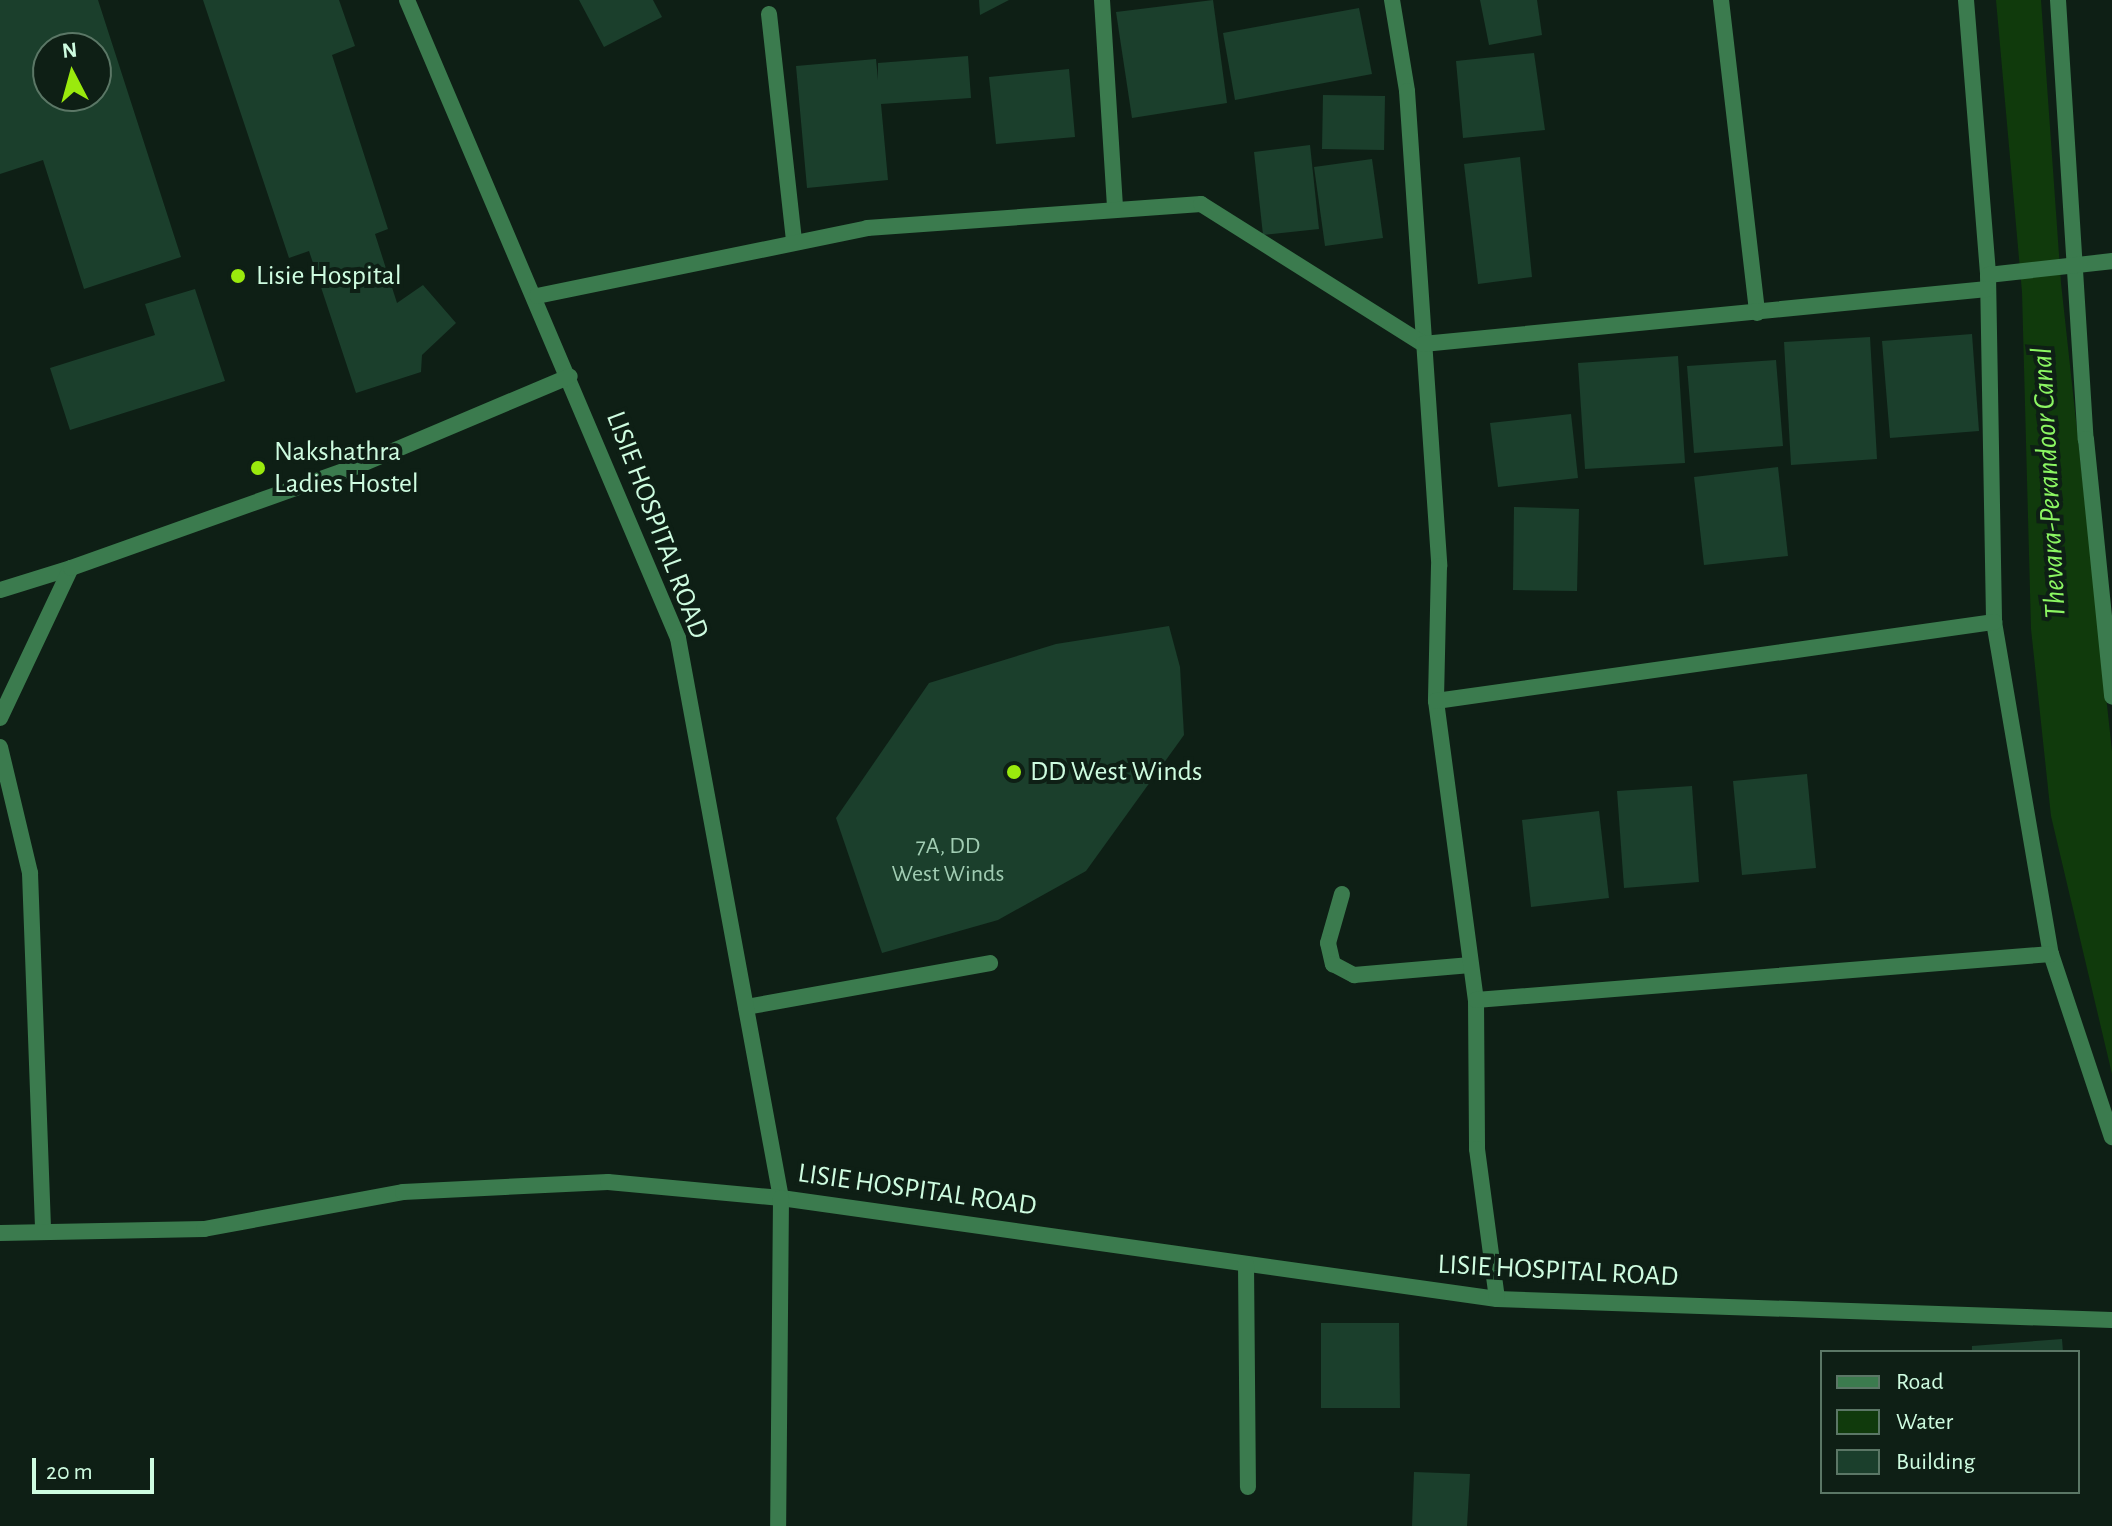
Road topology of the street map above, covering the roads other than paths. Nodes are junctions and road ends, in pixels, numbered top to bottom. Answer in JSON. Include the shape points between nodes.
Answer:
{"nodes":[{"id":1,"x":407,"y":0,"type":"edge"},
{"id":2,"x":1102,"y":0,"type":"edge"},
{"id":3,"x":1392,"y":0,"type":"edge"},
{"id":4,"x":1721,"y":0,"type":"edge"},
{"id":5,"x":1966,"y":0,"type":"edge"},
{"id":6,"x":2058,"y":0,"type":"edge"},
{"id":7,"x":769,"y":14,"type":"dead end"},
{"id":8,"x":1115,"y":209,"type":"junction"},
{"id":9,"x":794,"y":242,"type":"junction"},
{"id":10,"x":2112,"y":261,"type":"edge"},
{"id":11,"x":2079,"y":267,"type":"junction"},
{"id":12,"x":1988,"y":282,"type":"junction"},
{"id":13,"x":537,"y":296,"type":"junction"},
{"id":14,"x":1757,"y":313,"type":"junction"},
{"id":15,"x":1423,"y":344,"type":"junction"},
{"id":16,"x":570,"y":376,"type":"junction"},
{"id":17,"x":71,"y":568,"type":"junction"},
{"id":18,"x":0,"y":590,"type":"edge"},
{"id":19,"x":2108,"y":620,"type":"edge"},
{"id":20,"x":1994,"y":622,"type":"junction"},
{"id":21,"x":2112,"y":697,"type":"edge"},
{"id":22,"x":1436,"y":701,"type":"junction"},
{"id":23,"x":0,"y":718,"type":"edge"},
{"id":24,"x":0,"y":747,"type":"edge"},
{"id":25,"x":1342,"y":894,"type":"dead end"},
{"id":26,"x":2051,"y":954,"type":"junction"},
{"id":27,"x":990,"y":963,"type":"dead end"},
{"id":28,"x":1471,"y":965,"type":"junction"},
{"id":29,"x":1476,"y":1000,"type":"junction"},
{"id":30,"x":746,"y":1007,"type":"junction"},
{"id":31,"x":2112,"y":1137,"type":"edge"},
{"id":32,"x":781,"y":1198,"type":"junction"},
{"id":33,"x":43,"y":1232,"type":"junction"},
{"id":34,"x":0,"y":1233,"type":"edge"},
{"id":35,"x":1246,"y":1264,"type":"junction"},
{"id":36,"x":1497,"y":1299,"type":"junction"},
{"id":37,"x":2112,"y":1320,"type":"edge"},
{"id":38,"x":1248,"y":1487,"type":"dead end"},
{"id":39,"x":778,"y":1526,"type":"edge"}],
"edges":[{"from":1,"to":13,"type":"street","name":"LISIE HOSPITAL ROAD"},
{"from":2,"to":8,"type":"street"},
{"from":3,"to":15,"type":"street","via":[[1407,91]]},
{"from":4,"to":14,"type":"street"},
{"from":5,"to":12,"type":"street"},
{"from":6,"to":11,"type":"street","via":[[2065,164]]},
{"from":7,"to":9,"type":"street"},
{"from":8,"to":9,"type":"street","via":[[867,228]]},
{"from":8,"to":15,"type":"street","via":[[1201,204]]},
{"from":9,"to":13,"type":"street"},
{"from":10,"to":11,"type":"street"},
{"from":11,"to":12,"type":"street"},
{"from":11,"to":19,"type":"street"},
{"from":12,"to":14,"type":"street"},
{"from":12,"to":20,"type":"street"},
{"from":13,"to":16,"type":"street","name":"LISIE HOSPITAL ROAD"},
{"from":14,"to":15,"type":"street"},
{"from":15,"to":22,"type":"street","via":[[1439,566]]},
{"from":16,"to":17,"type":"street","via":[[355,467]]},
{"from":16,"to":30,"type":"street","name":"LISIE HOSPITAL ROAD","via":[[678,638]]},
{"from":17,"to":18,"type":"street"},
{"from":17,"to":23,"type":"street"},
{"from":19,"to":21,"type":"street"},
{"from":20,"to":22,"type":"street"},
{"from":20,"to":26,"type":"street"},
{"from":22,"to":28,"type":"street"},
{"from":24,"to":33,"type":"street","via":[[30,873]]},
{"from":25,"to":28,"type":"street","via":[[1328,943],[1333,964],[1354,975]]},
{"from":26,"to":29,"type":"street"},
{"from":26,"to":31,"type":"street"},
{"from":27,"to":30,"type":"street"},
{"from":28,"to":29,"type":"street"},
{"from":29,"to":36,"type":"street","via":[[1477,1149]]},
{"from":30,"to":32,"type":"street","name":"LISIE HOSPITAL ROAD"},
{"from":32,"to":33,"type":"street","via":[[608,1182],[403,1192],[204,1229]]},
{"from":32,"to":35,"type":"street","name":"LISIE HOSPITAL ROAD"},
{"from":32,"to":39,"type":"street"},
{"from":33,"to":34,"type":"street"},
{"from":35,"to":36,"type":"street","name":"LISIE HOSPITAL ROAD"},
{"from":35,"to":38,"type":"street"},
{"from":36,"to":37,"type":"street","name":"LISIE HOSPITAL ROAD"}]}
